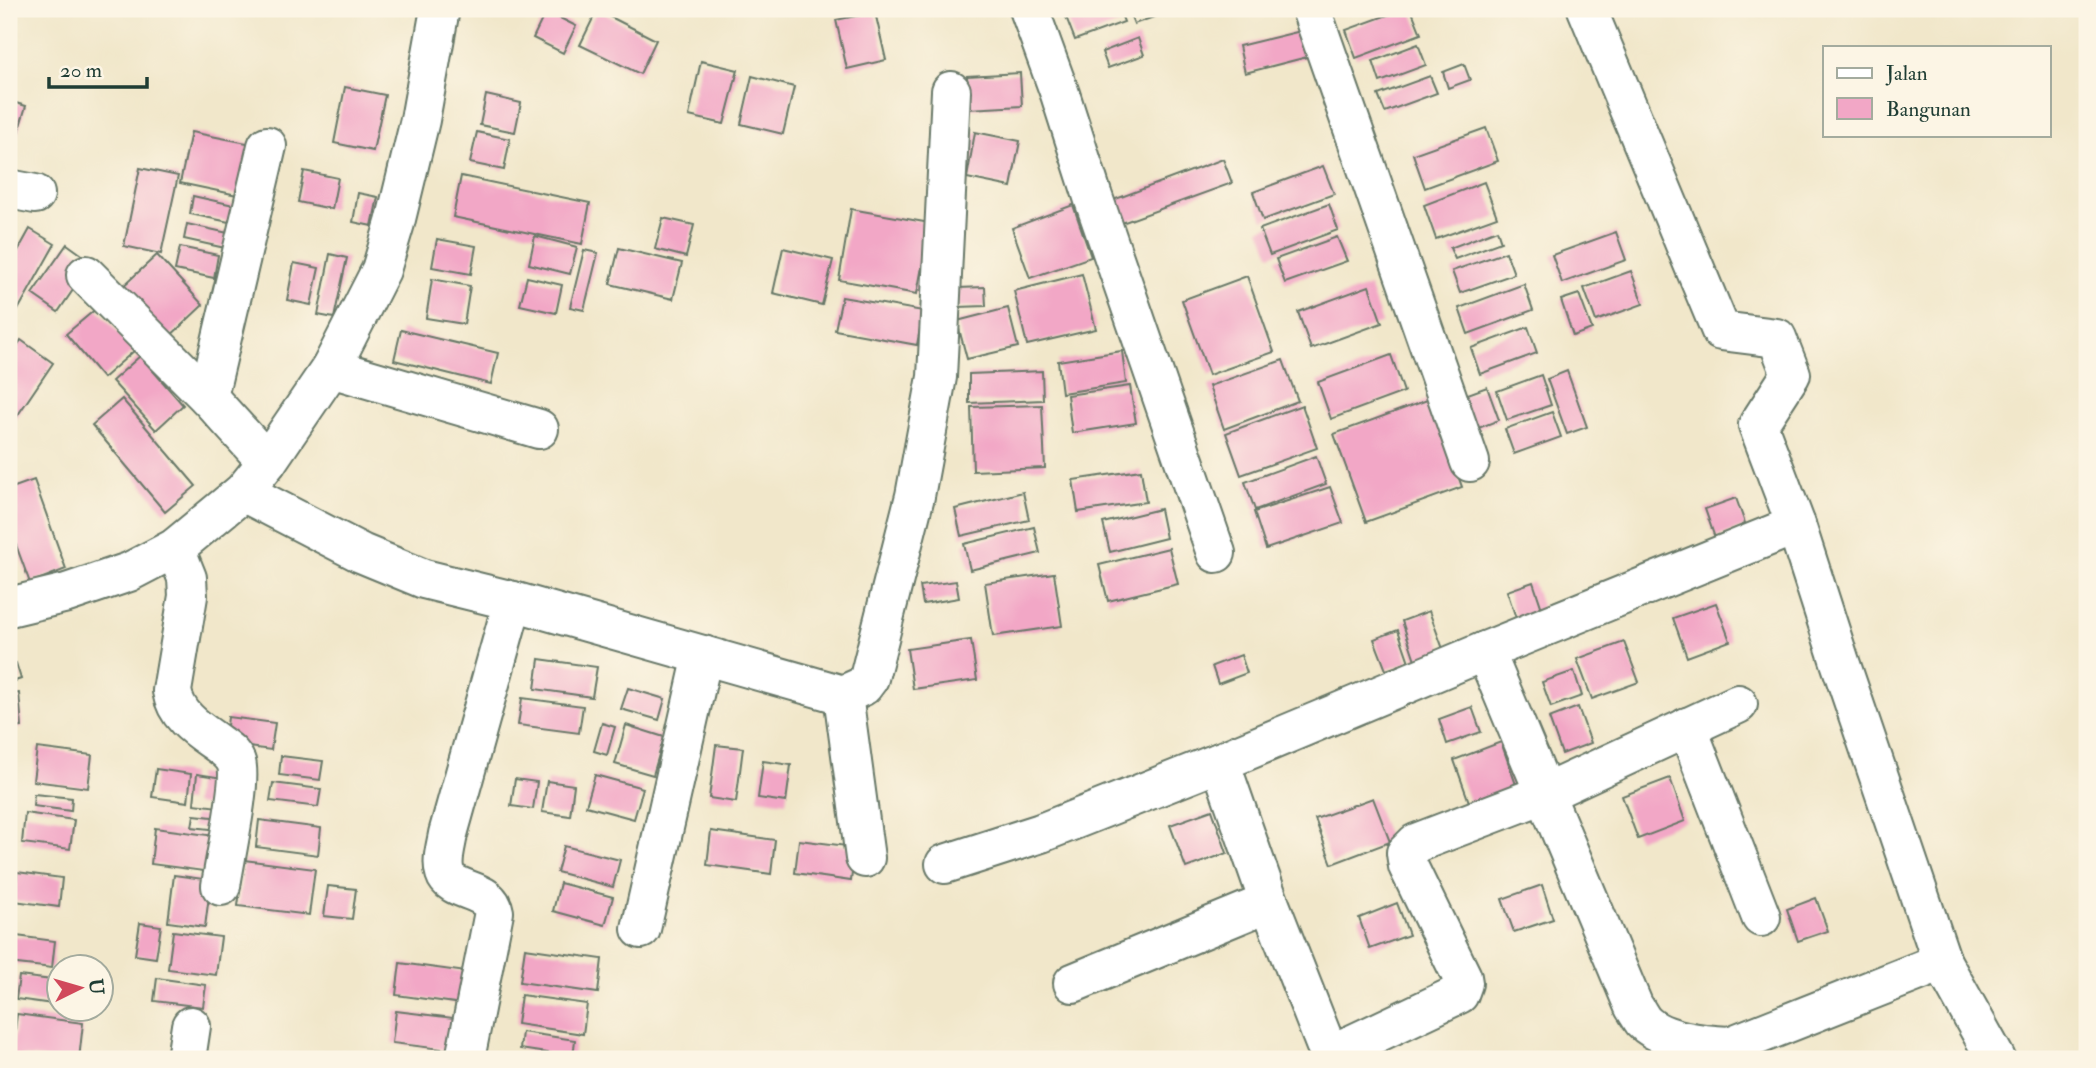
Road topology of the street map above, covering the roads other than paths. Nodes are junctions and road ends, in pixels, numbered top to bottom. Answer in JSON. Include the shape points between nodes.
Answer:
{"nodes":[{"id":1,"x":440,"y":9,"type":"edge"},
{"id":2,"x":1028,"y":9,"type":"edge"},
{"id":3,"x":1311,"y":9,"type":"edge"},
{"id":4,"x":1587,"y":9,"type":"edge"},
{"id":5,"x":951,"y":91,"type":"dead end"},
{"id":6,"x":267,"y":146,"type":"dead end"},
{"id":7,"x":86,"y":275,"type":"dead end"},
{"id":8,"x":331,"y":368,"type":"junction"},
{"id":9,"x":208,"y":397,"type":"junction"},
{"id":10,"x":539,"y":429,"type":"dead end"},
{"id":11,"x":267,"y":462,"type":"junction"},
{"id":12,"x":1470,"y":462,"type":"dead end"},
{"id":13,"x":243,"y":492,"type":"junction"},
{"id":14,"x":1796,"y":525,"type":"junction"},
{"id":15,"x":175,"y":548,"type":"junction"},
{"id":16,"x":1216,"y":554,"type":"dead end"},
{"id":17,"x":513,"y":601,"type":"junction"},
{"id":18,"x":9,"y":607,"type":"edge"},
{"id":19,"x":1485,"y":651,"type":"junction"},
{"id":20,"x":703,"y":655,"type":"junction"},
{"id":21,"x":843,"y":695,"type":"junction"},
{"id":22,"x":1738,"y":704,"type":"dead end"},
{"id":23,"x":1687,"y":727,"type":"junction"},
{"id":24,"x":1220,"y":762,"type":"junction"},
{"id":25,"x":1544,"y":794,"type":"junction"},
{"id":26,"x":865,"y":858,"type":"dead end"},
{"id":27,"x":945,"y":864,"type":"dead end"},
{"id":28,"x":220,"y":886,"type":"dead end"},
{"id":29,"x":1269,"y":902,"type":"junction"},
{"id":30,"x":1761,"y":917,"type":"dead end"},
{"id":31,"x":641,"y":929,"type":"dead end"},
{"id":32,"x":1942,"y":962,"type":"junction"},
{"id":33,"x":1073,"y":982,"type":"dead end"},
{"id":34,"x":465,"y":1059,"type":"edge"},
{"id":35,"x":1996,"y":1059,"type":"edge"}],
"edges":[{"from":1,"to":8,"type":"street","via":[[420,120],[381,270]]},
{"from":2,"to":16,"type":"street"},
{"from":3,"to":12,"type":"street"},
{"from":4,"to":14,"type":"street","via":[[1721,331],[1777,338],[1791,374],[1758,425]]},
{"from":5,"to":21,"type":"street","via":[[937,377],[927,435],[869,678]]},
{"from":6,"to":9,"type":"street"},
{"from":7,"to":9,"type":"street"},
{"from":8,"to":10,"type":"street"},
{"from":8,"to":11,"type":"street"},
{"from":9,"to":11,"type":"street"},
{"from":11,"to":13,"type":"street"},
{"from":13,"to":15,"type":"street"},
{"from":13,"to":17,"type":"street","via":[[361,553],[424,579]]},
{"from":14,"to":19,"type":"street"},
{"from":14,"to":32,"type":"street"},
{"from":15,"to":18,"type":"street","via":[[129,572]]},
{"from":15,"to":28,"type":"street","via":[[187,578],[188,596],[174,701],[193,726],[228,751],[237,765]]},
{"from":17,"to":20,"type":"street"},
{"from":17,"to":34,"type":"street","via":[[444,857],[446,877],[486,898],[494,912]]},
{"from":19,"to":24,"type":"street"},
{"from":19,"to":25,"type":"street"},
{"from":20,"to":21,"type":"street"},
{"from":20,"to":31,"type":"street"},
{"from":21,"to":26,"type":"street"},
{"from":22,"to":23,"type":"street"},
{"from":23,"to":25,"type":"street"},
{"from":23,"to":30,"type":"street"},
{"from":24,"to":27,"type":"street","via":[[1041,833]]},
{"from":24,"to":29,"type":"street"},
{"from":25,"to":29,"type":"street","via":[[1416,843],[1406,853],[1408,866],[1462,977],[1462,988],[1459,994],[1344,1048],[1336,1050],[1325,1044]]},
{"from":25,"to":32,"type":"street","via":[[1634,1007],[1657,1031],[1730,1046]]},
{"from":29,"to":33,"type":"street"},
{"from":32,"to":35,"type":"street"}]}
